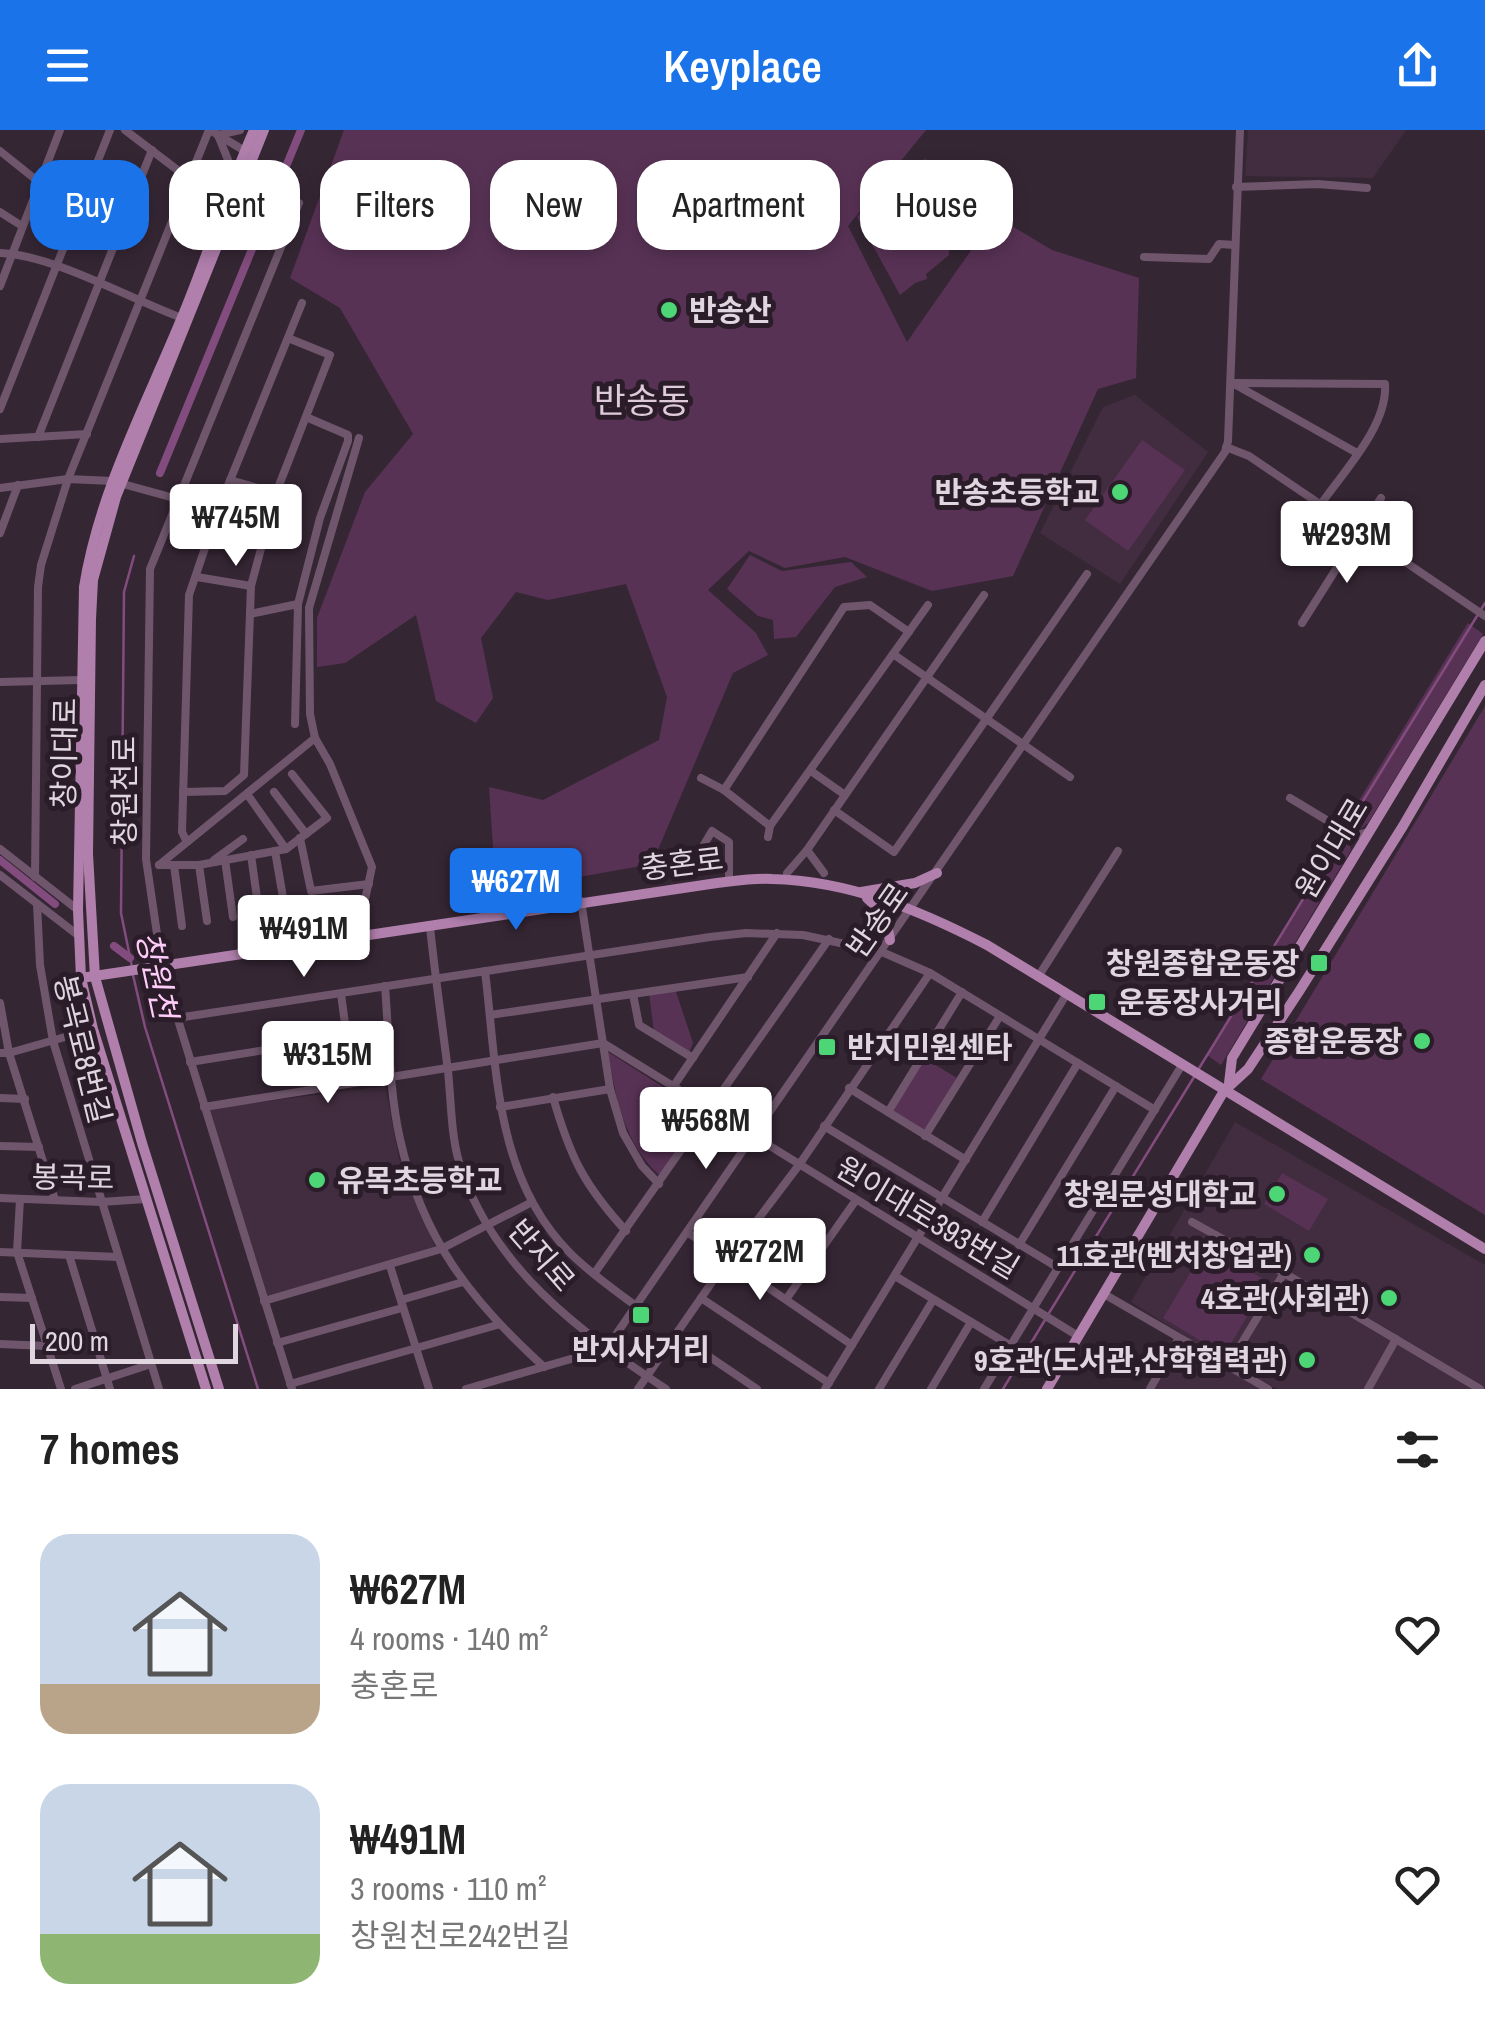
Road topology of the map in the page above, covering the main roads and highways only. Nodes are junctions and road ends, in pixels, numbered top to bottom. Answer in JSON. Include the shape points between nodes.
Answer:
{"nodes":[{"id":1,"x":254,"y":130,"type":"edge"},
{"id":2,"x":264,"y":130,"type":"edge"},
{"id":3,"x":249,"y":153,"type":"junction"},
{"id":4,"x":116,"y":482,"type":"junction"},
{"id":5,"x":1485,"y":641,"type":"edge"},
{"id":6,"x":1485,"y":684,"type":"edge"},
{"id":7,"x":937,"y":873,"type":"road end"},
{"id":8,"x":858,"y":892,"type":"junction"},
{"id":9,"x":890,"y":940,"type":"road end"},
{"id":10,"x":100,"y":977,"type":"junction"},
{"id":11,"x":81,"y":978,"type":"junction"},
{"id":12,"x":1227,"y":1087,"type":"junction"},
{"id":13,"x":159,"y":1198,"type":"junction"},
{"id":14,"x":146,"y":1199,"type":"junction"},
{"id":15,"x":1485,"y":1249,"type":"edge"},
{"id":16,"x":206,"y":1389,"type":"edge"},
{"id":17,"x":219,"y":1389,"type":"edge"},
{"id":18,"x":1047,"y":1389,"type":"edge"}],
"edges":[{"from":1,"to":3,"type":"main road","name":"창이대로"},
{"from":2,"to":3,"type":"main road","name":"창이대로"},
{"from":3,"to":4,"type":"main road","name":"창이대로"},
{"from":3,"to":4,"type":"main road","name":"창이대로","via":[[143,436]]},
{"from":4,"to":10,"type":"main road","name":"창이대로","via":[[92,580],[88,854]]},
{"from":4,"to":11,"type":"main road","name":"창이대로","via":[[91,539],[84,586]]},
{"from":5,"to":12,"type":"main road","name":"원이대로","via":[[1232,1058]]},
{"from":6,"to":12,"type":"main road","name":"원이대로","via":[[1300,990],[1248,1068]]},
{"from":7,"to":8,"type":"main road","name":"충혼로"},
{"from":8,"to":9,"type":"main road","via":[[880,908]]},
{"from":8,"to":10,"type":"main road","name":"충혼로","via":[[771,878],[729,882]]},
{"from":8,"to":12,"type":"main road","name":"충혼로","via":[[912,908],[988,946]]},
{"from":10,"to":11,"type":"main road"},
{"from":10,"to":13,"type":"main road","name":"창이대로"},
{"from":11,"to":14,"type":"main road","name":"창이대로"},
{"from":12,"to":15,"type":"main road"},
{"from":12,"to":18,"type":"main road","name":"원이대로"},
{"from":13,"to":14,"type":"main road"},
{"from":13,"to":17,"type":"main road","name":"창이대로"},
{"from":14,"to":16,"type":"main road","name":"창이대로"}]}
